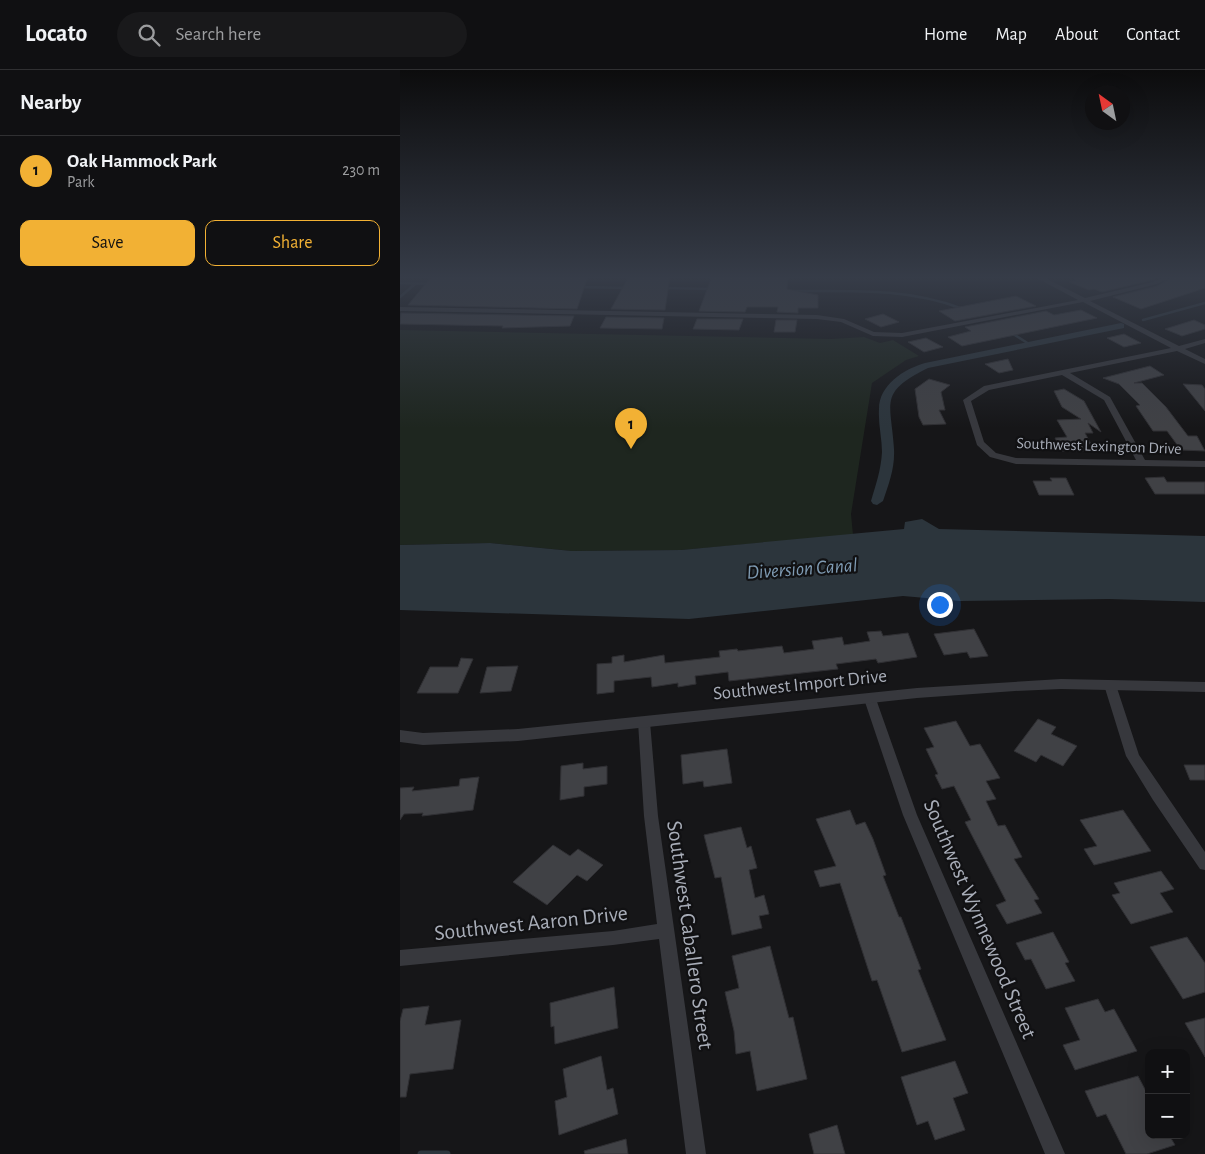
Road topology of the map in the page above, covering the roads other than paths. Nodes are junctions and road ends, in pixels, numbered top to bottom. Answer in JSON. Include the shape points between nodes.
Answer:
{"nodes":[{"id":1,"x":857,"y":327,"type":"edge"},
{"id":2,"x":946,"y":327,"type":"edge"},
{"id":3,"x":1138,"y":327,"type":"edge"},
{"id":4,"x":1205,"y":341,"type":"edge"},
{"id":5,"x":1180,"y":348,"type":"junction"},
{"id":6,"x":1205,"y":362,"type":"edge"},
{"id":7,"x":1062,"y":372,"type":"junction"},
{"id":8,"x":1142,"y":463,"type":"junction"},
{"id":9,"x":1205,"y":464,"type":"edge"},
{"id":10,"x":1110,"y":685,"type":"junction"},
{"id":11,"x":1205,"y":687,"type":"edge"},
{"id":12,"x":870,"y":699,"type":"junction"},
{"id":13,"x":644,"y":722,"type":"junction"},
{"id":14,"x":400,"y":736,"type":"edge"},
{"id":15,"x":1205,"y":864,"type":"edge"},
{"id":16,"x":667,"y":930,"type":"junction"},
{"id":17,"x":400,"y":958,"type":"edge"},
{"id":18,"x":696,"y":1154,"type":"edge"},
{"id":19,"x":1055,"y":1154,"type":"edge"}],
"edges":[{"from":1,"to":2,"type":"street","via":[[874,334],[902,335]]},
{"from":3,"to":5,"type":"street"},
{"from":4,"to":5,"type":"street"},
{"from":5,"to":6,"type":"street"},
{"from":5,"to":7,"type":"street"},
{"from":7,"to":8,"type":"street","via":[[1107,399]]},
{"from":7,"to":8,"type":"street","name":"Southwest Lexington Drive","via":[[987,388],[967,400],[980,443],[993,455],[1016,461]]},
{"from":8,"to":9,"type":"street","name":"Southwest Lexington Drive"},
{"from":10,"to":11,"type":"street","name":"Southwest Import Drive"},
{"from":10,"to":12,"type":"street","name":"Southwest Import Drive","via":[[1015,686]]},
{"from":10,"to":15,"type":"street","via":[[1133,756]]},
{"from":12,"to":13,"type":"street","name":"Southwest Import Drive"},
{"from":12,"to":19,"type":"street","name":"Southwest Wynnewood Street","via":[[910,815]]},
{"from":13,"to":14,"type":"street","name":"Southwest Import Drive","via":[[518,735],[423,739]]},
{"from":13,"to":16,"type":"street","name":"Southwest Caballero Street","via":[[651,816]]},
{"from":16,"to":17,"type":"street","name":"Southwest Aaron Drive"},
{"from":16,"to":18,"type":"street","name":"Southwest Caballero Street"}]}
